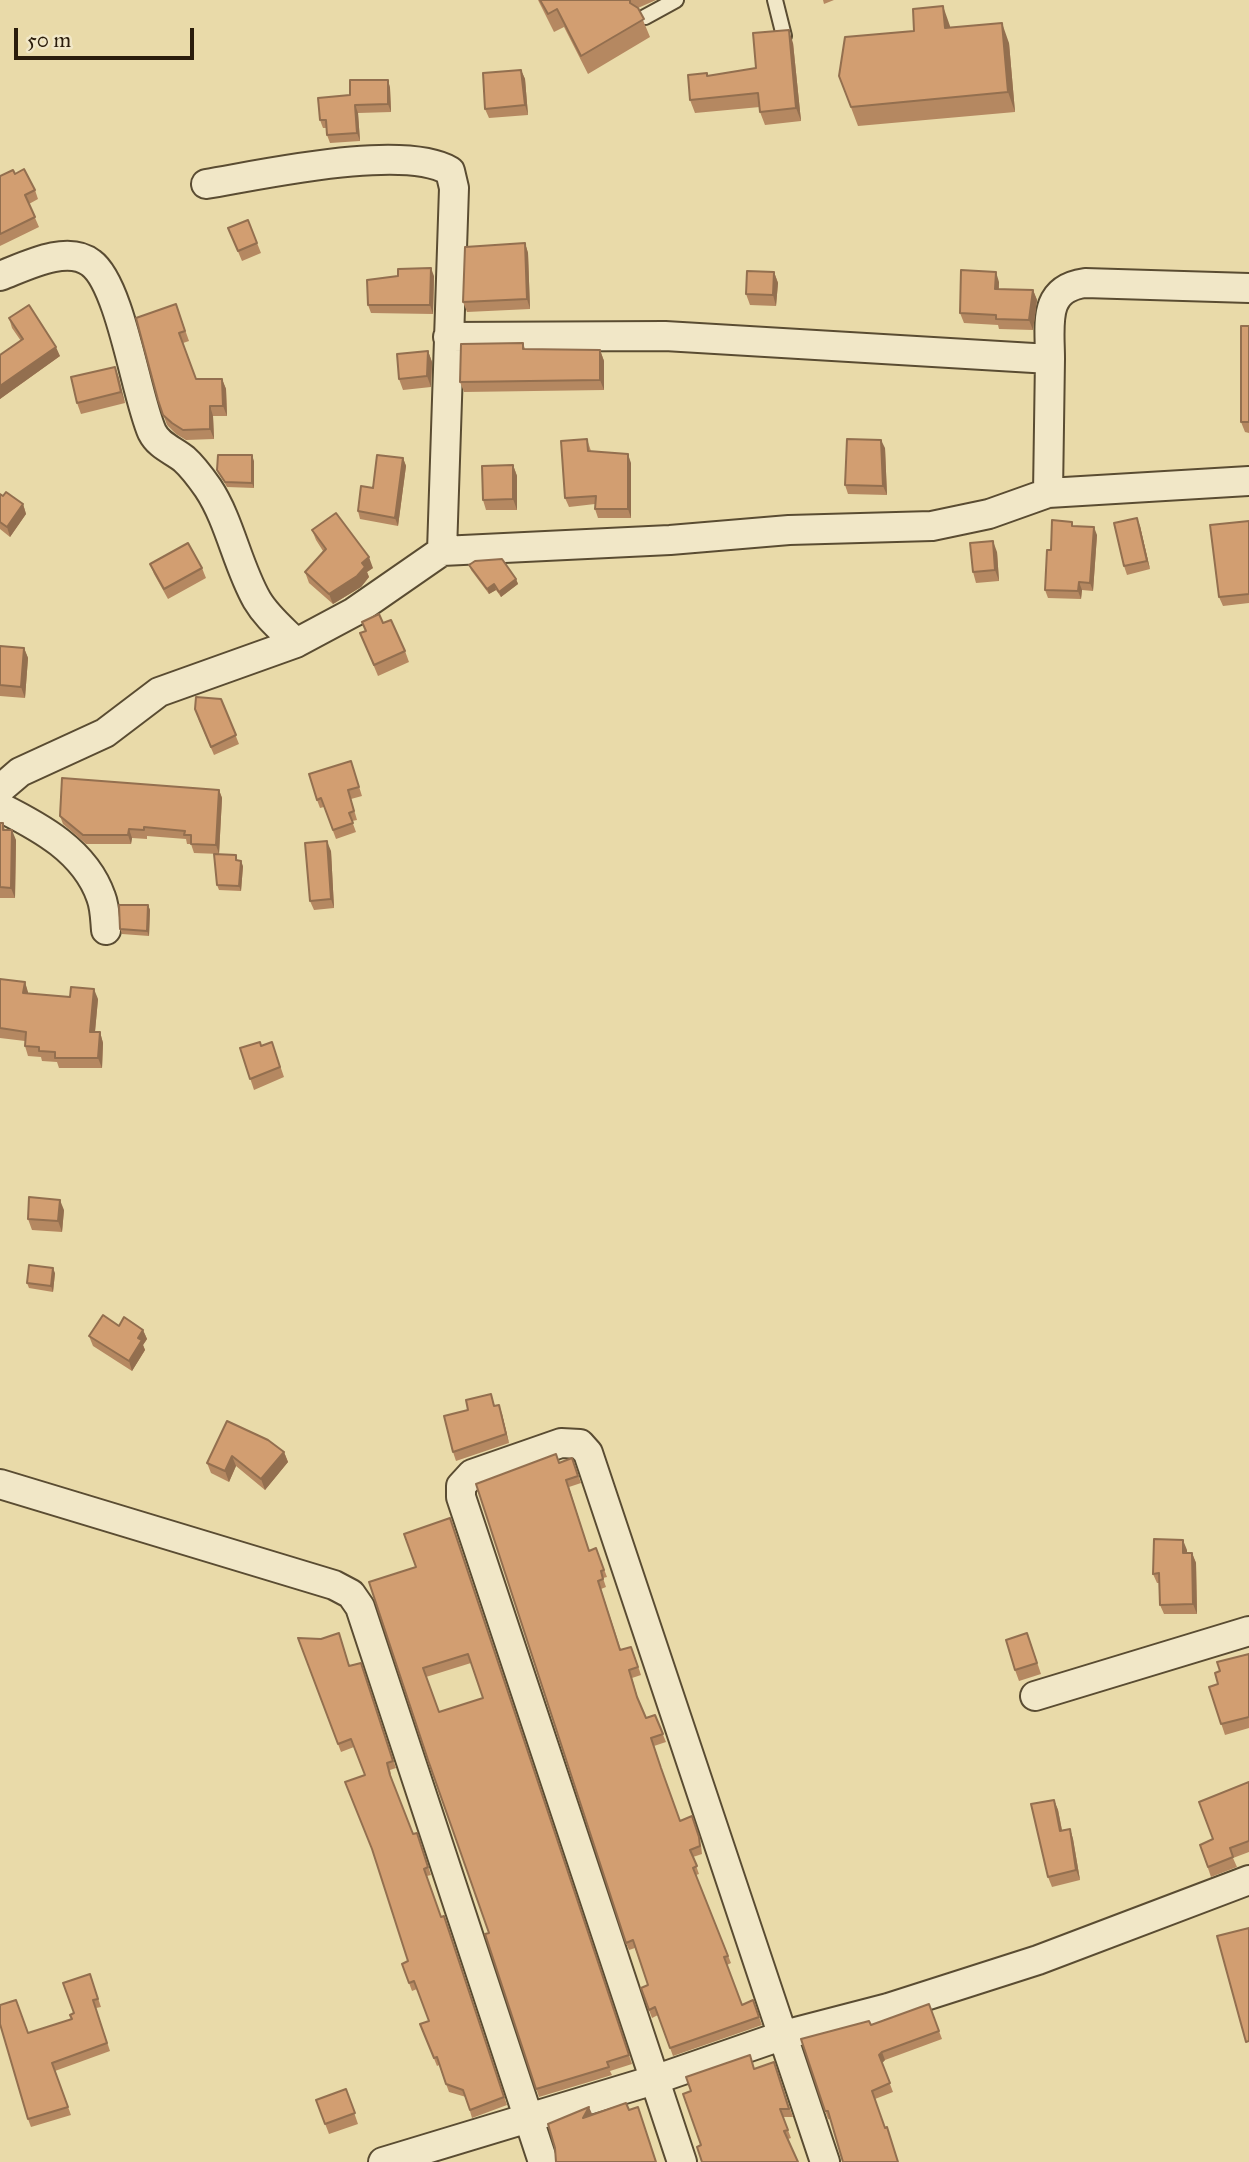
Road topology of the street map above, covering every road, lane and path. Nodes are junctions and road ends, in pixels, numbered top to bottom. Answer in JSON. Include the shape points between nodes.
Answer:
{"nodes":[{"id":1,"x":676,"y":0,"type":"edge"},
{"id":2,"x":775,"y":0,"type":"edge"},
{"id":3,"x":645,"y":17,"type":"edge"},
{"id":4,"x":784,"y":36,"type":"edge"},
{"id":5,"x":206,"y":184,"type":"dead end"},
{"id":6,"x":0,"y":276,"type":"edge"},
{"id":7,"x":1249,"y":288,"type":"edge"},
{"id":8,"x":448,"y":337,"type":"junction"},
{"id":9,"x":1050,"y":359,"type":"junction"},
{"id":10,"x":1249,"y":481,"type":"edge"},
{"id":11,"x":1048,"y":493,"type":"junction"},
{"id":12,"x":442,"y":551,"type":"junction"},
{"id":13,"x":296,"y":643,"type":"junction"},
{"id":14,"x":0,"y":789,"type":"edge"},
{"id":15,"x":0,"y":807,"type":"edge"},
{"id":16,"x":106,"y":930,"type":"dead end"},
{"id":17,"x":0,"y":1484,"type":"edge"},
{"id":18,"x":1249,"y":1631,"type":"edge"},
{"id":19,"x":1035,"y":1696,"type":"dead end"},
{"id":20,"x":1249,"y":1880,"type":"edge"},
{"id":21,"x":784,"y":2035,"type":"junction"},
{"id":22,"x":654,"y":2080,"type":"junction"},
{"id":23,"x":528,"y":2117,"type":"junction"},
{"id":24,"x":383,"y":2162,"type":"edge"},
{"id":25,"x":543,"y":2162,"type":"edge"},
{"id":26,"x":682,"y":2162,"type":"edge"},
{"id":27,"x":825,"y":2162,"type":"edge"}],
"edges":[{"from":1,"to":3,"type":"lane"},
{"from":2,"to":4,"type":"lane"},
{"from":5,"to":8,"type":"street","via":[[370,160],[422,163],[450,171],[454,188]]},
{"from":6,"to":13,"type":"street","via":[[53,257],[75,256],[91,263],[104,280],[129,348],[152,432],[210,490],[257,599]]},
{"from":7,"to":9,"type":"street","via":[[1066,286],[1056,296],[1050,317]]},
{"from":8,"to":9,"type":"street","via":[[665,336]]},
{"from":8,"to":12,"type":"street"},
{"from":9,"to":11,"type":"street"},
{"from":10,"to":11,"type":"street"},
{"from":11,"to":12,"type":"street","via":[[989,514],[932,526]]},
{"from":12,"to":13,"type":"street","via":[[354,612]]},
{"from":13,"to":14,"type":"street","via":[[159,692],[105,733],[20,772]]},
{"from":15,"to":16,"type":"street","via":[[45,830],[69,850],[102,897]]},
{"from":17,"to":23,"type":"street","via":[[334,1585],[351,1594],[360,1607]]},
{"from":18,"to":19,"type":"street"},
{"from":20,"to":21,"type":"street","via":[[1038,1960],[888,2008]]},
{"from":21,"to":22,"type":"street"},
{"from":21,"to":22,"type":"street","via":[[589,1453],[580,1444],[561,1443],[471,1474],[461,1486],[465,1511]]},
{"from":21,"to":27,"type":"street"},
{"from":22,"to":23,"type":"street"},
{"from":22,"to":26,"type":"street"},
{"from":23,"to":24,"type":"street"},
{"from":23,"to":25,"type":"street"}]}
